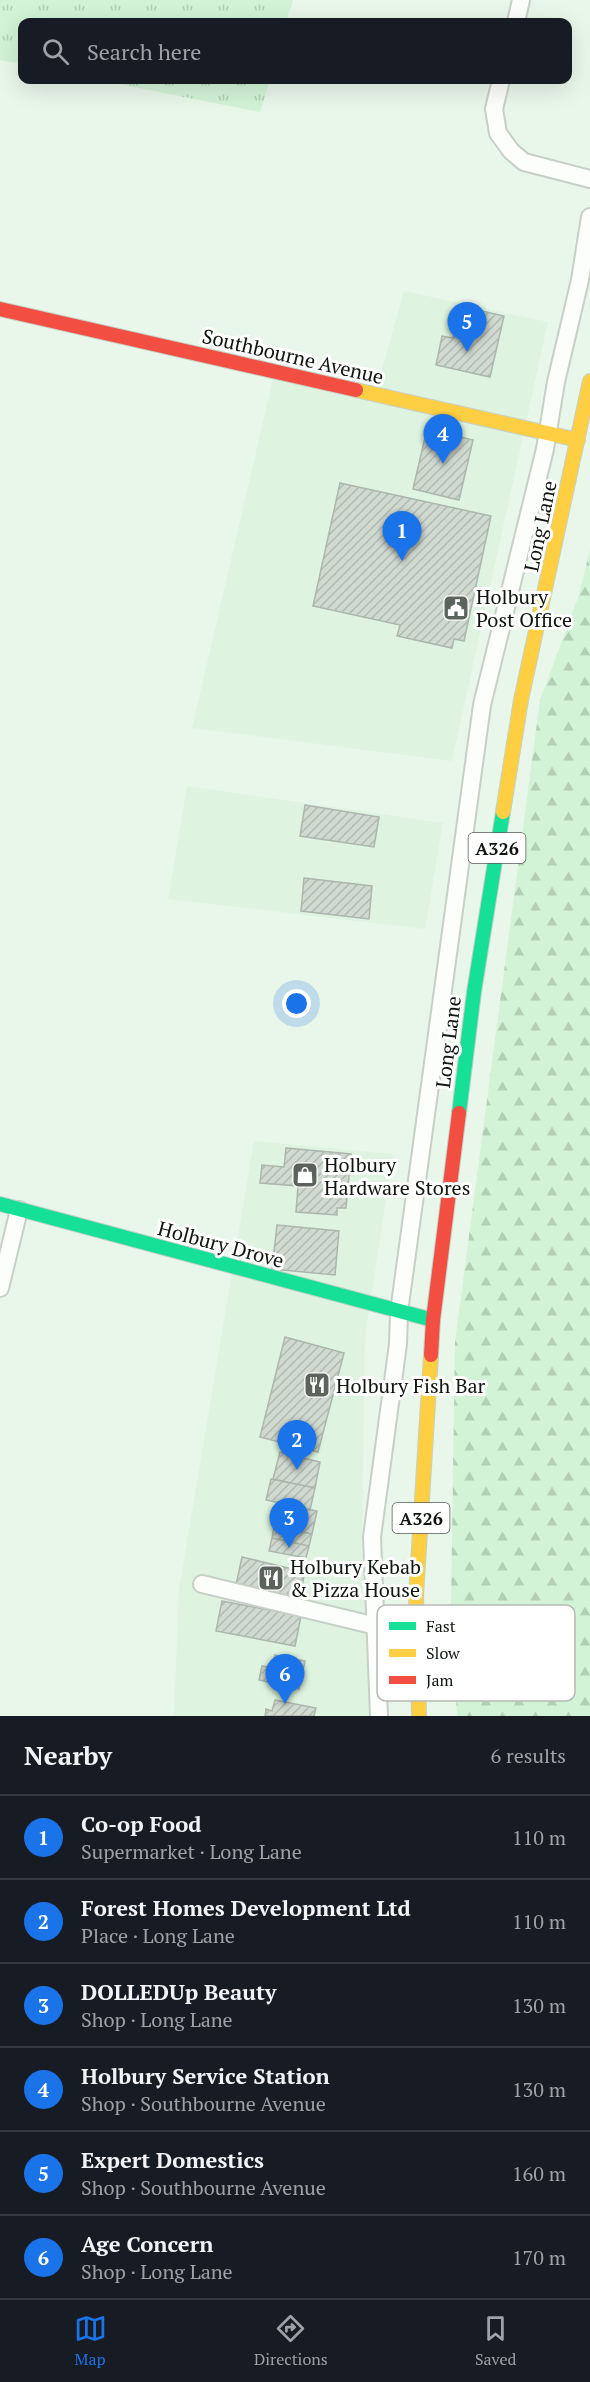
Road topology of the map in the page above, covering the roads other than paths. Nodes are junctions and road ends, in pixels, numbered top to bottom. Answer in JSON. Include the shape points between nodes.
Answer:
{"nodes":[{"id":1,"x":521,"y":0,"type":"edge"},
{"id":2,"x":517,"y":18,"type":"edge"},
{"id":3,"x":500,"y":84,"type":"edge"},
{"id":4,"x":590,"y":179,"type":"edge"},
{"id":5,"x":590,"y":217,"type":"edge"},
{"id":6,"x":0,"y":309,"type":"edge"},
{"id":7,"x":590,"y":381,"type":"edge"},
{"id":8,"x":547,"y":434,"type":"junction"},
{"id":9,"x":578,"y":440,"type":"junction"},
{"id":10,"x":0,"y":1204,"type":"edge"},
{"id":11,"x":19,"y":1210,"type":"junction"},
{"id":12,"x":0,"y":1288,"type":"edge"},
{"id":13,"x":399,"y":1312,"type":"junction"},
{"id":14,"x":433,"y":1320,"type":"junction"},
{"id":15,"x":202,"y":1584,"type":"dead end"},
{"id":16,"x":416,"y":1605,"type":"edge"},
{"id":17,"x":376,"y":1626,"type":"junction"},
{"id":18,"x":377,"y":1656,"type":"edge"},
{"id":19,"x":378,"y":1701,"type":"edge"},
{"id":20,"x":419,"y":1701,"type":"edge"},
{"id":21,"x":379,"y":1716,"type":"edge"},
{"id":22,"x":419,"y":1716,"type":"edge"}],
"edges":[{"from":1,"to":2,"type":"lane"},
{"from":3,"to":4,"type":"lane","via":[[494,109],[498,133],[512,151],[524,162]]},
{"from":5,"to":8,"type":"lane"},
{"from":6,"to":8,"type":"main road","name":"Southbourne Avenue"},
{"from":7,"to":9,"type":"main road","name":"Long Lane","number":"A326"},
{"from":8,"to":9,"type":"main road","name":"Southbourne Avenue"},
{"from":8,"to":13,"type":"lane","via":[[482,705]]},
{"from":9,"to":14,"type":"main road","name":"Long Lane","number":"A326","via":[[519,712],[474,992]]},
{"from":10,"to":11,"type":"main road","name":"Holbury Drove"},
{"from":11,"to":12,"type":"lane"},
{"from":11,"to":13,"type":"main road","name":"Holbury Drove"},
{"from":13,"to":14,"type":"main road","name":"Holbury Drove"},
{"from":13,"to":17,"type":"lane","via":[[372,1537]]},
{"from":14,"to":16,"type":"main road","name":"Long Lane","number":"A326"},
{"from":15,"to":17,"type":"lane"},
{"from":17,"to":18,"type":"lane"},
{"from":19,"to":21,"type":"lane"},
{"from":20,"to":22,"type":"main road","name":"Long Lane","number":"A326"}]}
